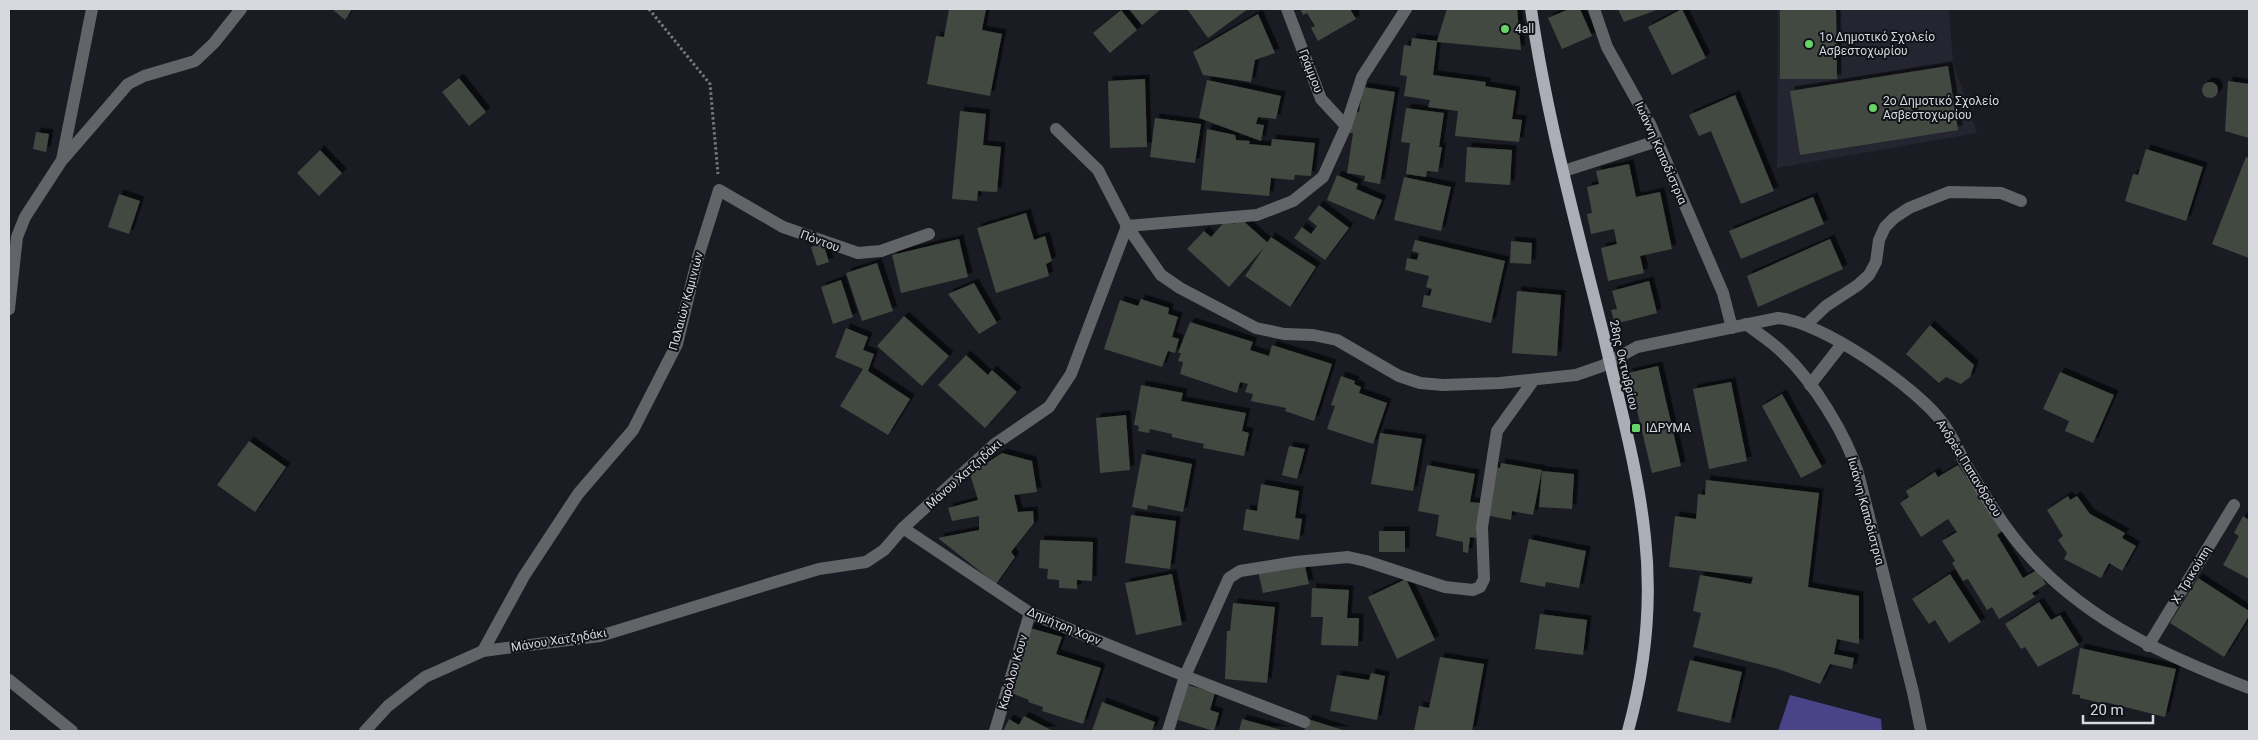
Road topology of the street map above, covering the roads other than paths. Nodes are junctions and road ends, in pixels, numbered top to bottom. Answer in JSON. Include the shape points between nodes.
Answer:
{"nodes":[{"id":1,"x":92,"y":9,"type":"edge"},
{"id":2,"x":241,"y":9,"type":"edge"},
{"id":3,"x":1287,"y":9,"type":"edge"},
{"id":4,"x":1406,"y":9,"type":"edge"},
{"id":5,"x":1531,"y":9,"type":"edge"},
{"id":6,"x":1594,"y":9,"type":"edge"},
{"id":7,"x":1346,"y":126,"type":"junction"},
{"id":8,"x":1056,"y":129,"type":"dead end"},
{"id":9,"x":1657,"y":141,"type":"junction"},
{"id":10,"x":62,"y":160,"type":"junction"},
{"id":11,"x":1564,"y":171,"type":"junction"},
{"id":12,"x":719,"y":190,"type":"joint"},
{"id":13,"x":2021,"y":201,"type":"dead end"},
{"id":14,"x":1127,"y":226,"type":"junction"},
{"id":15,"x":929,"y":234,"type":"dead end"},
{"id":16,"x":9,"y":309,"type":"edge"},
{"id":17,"x":1746,"y":324,"type":"junction"},
{"id":18,"x":1806,"y":325,"type":"junction"},
{"id":19,"x":1732,"y":328,"type":"junction"},
{"id":20,"x":1842,"y":344,"type":"junction"},
{"id":21,"x":1610,"y":362,"type":"junction"},
{"id":22,"x":1534,"y":381,"type":"junction"},
{"id":23,"x":1810,"y":385,"type":"junction"},
{"id":24,"x":2234,"y":505,"type":"dead end"},
{"id":25,"x":903,"y":528,"type":"junction"},
{"id":26,"x":1030,"y":613,"type":"junction"},
{"id":27,"x":2148,"y":646,"type":"junction"},
{"id":28,"x":483,"y":651,"type":"junction"},
{"id":29,"x":1185,"y":676,"type":"junction"},
{"id":30,"x":9,"y":680,"type":"edge"},
{"id":31,"x":2249,"y":688,"type":"edge"},
{"id":32,"x":1304,"y":722,"type":"dead end"},
{"id":33,"x":72,"y":731,"type":"edge"},
{"id":34,"x":365,"y":731,"type":"edge"},
{"id":35,"x":995,"y":731,"type":"edge"},
{"id":36,"x":1168,"y":731,"type":"edge"},
{"id":37,"x":1628,"y":731,"type":"edge"},
{"id":38,"x":1921,"y":731,"type":"edge"}],
"edges":[{"from":1,"to":10,"type":"street"},
{"from":2,"to":10,"type":"street","via":[[195,61],[128,84]]},
{"from":3,"to":7,"type":"street","name":"Γράμμου","via":[[1321,98]]},
{"from":4,"to":7,"type":"street","via":[[1362,77]]},
{"from":5,"to":11,"type":"main road","name":"28ης Οκτωβρίου"},
{"from":6,"to":9,"type":"street","name":"Ιωάννη Καποδίστρια","via":[[1607,46]]},
{"from":7,"to":14,"type":"street","via":[[1323,177],[1293,202],[1257,215]]},
{"from":8,"to":14,"type":"street","name":"Ανδρέα Παπανδρέου","via":[[1098,170]]},
{"from":9,"to":11,"type":"street"},
{"from":9,"to":19,"type":"street","name":"Ιωάννη Καποδίστρια","via":[[1724,292]]},
{"from":10,"to":16,"type":"street","via":[[22,223]]},
{"from":11,"to":21,"type":"main road","name":"28ης Οκτωβρίου"},
{"from":12,"to":15,"type":"street","name":"Πόντου","via":[[783,227],[858,253],[880,252]]},
{"from":12,"to":28,"type":"street","name":"Παλαιών Καμινιών","via":[[698,257],[677,344],[633,430],[578,494],[524,576]]},
{"from":13,"to":18,"type":"street","via":[[2001,193],[1950,192],[1909,208],[1885,227],[1879,240],[1876,262],[1869,275]]},
{"from":14,"to":22,"type":"street","name":"Ανδρέα Παπανδρέου","via":[[1161,275],[1207,304],[1256,328],[1337,340],[1399,376],[1420,382],[1443,385]]},
{"from":14,"to":25,"type":"street","name":"Μάνου Χατζηδάκι","via":[[1072,374],[1049,406],[995,444]]},
{"from":17,"to":18,"type":"street","name":"Ανδρέα Παπανδρέου","via":[[1778,318]]},
{"from":17,"to":19,"type":"street","name":"Ανδρέα Παπανδρέου"},
{"from":17,"to":23,"type":"street","name":"Ιωάννη Καποδίστρια","via":[[1781,351]]},
{"from":18,"to":20,"type":"street","name":"Ανδρέα Παπανδρέου"},
{"from":19,"to":21,"type":"street","name":"Ανδρέα Παπανδρέου","via":[[1637,346]]},
{"from":20,"to":23,"type":"street"},
{"from":20,"to":27,"type":"street","name":"Ανδρέα Παπανδρέου","via":[[1932,410],[2004,524],[2036,563],[2105,621]]},
{"from":21,"to":22,"type":"street","name":"Ανδρέα Παπανδρέου","via":[[1576,375]]},
{"from":21,"to":37,"type":"main road","name":"28ης Οκτωβρίου","via":[[1639,495],[1646,556],[1644,644]]},
{"from":22,"to":29,"type":"street","via":[[1497,431],[1482,527],[1484,579],[1480,587],[1473,590],[1445,587],[1348,557],[1240,572],[1228,578]]},
{"from":23,"to":38,"type":"street","name":"Ιωάννη Καποδίστρια","via":[[1841,432],[1855,463]]},
{"from":24,"to":27,"type":"street","name":"Χ. Τρικούπη"},
{"from":25,"to":26,"type":"street","name":"Δημήτρη Χορν"},
{"from":25,"to":28,"type":"street","name":"Μάνου Χατζηδάκι","via":[[884,550],[866,562],[819,569],[600,636]]},
{"from":26,"to":29,"type":"street","name":"Δημήτρη Χορν"},
{"from":26,"to":35,"type":"street","name":"Καρόλου Κουν"},
{"from":27,"to":31,"type":"street","name":"Ανδρέα Παπανδρέου"},
{"from":28,"to":34,"type":"street","name":"Μάνου Χατζηδάκι","via":[[425,677],[388,706]]},
{"from":29,"to":32,"type":"street","name":"Δημήτρη Χορν"},
{"from":29,"to":36,"type":"street"},
{"from":30,"to":33,"type":"street"}]}
